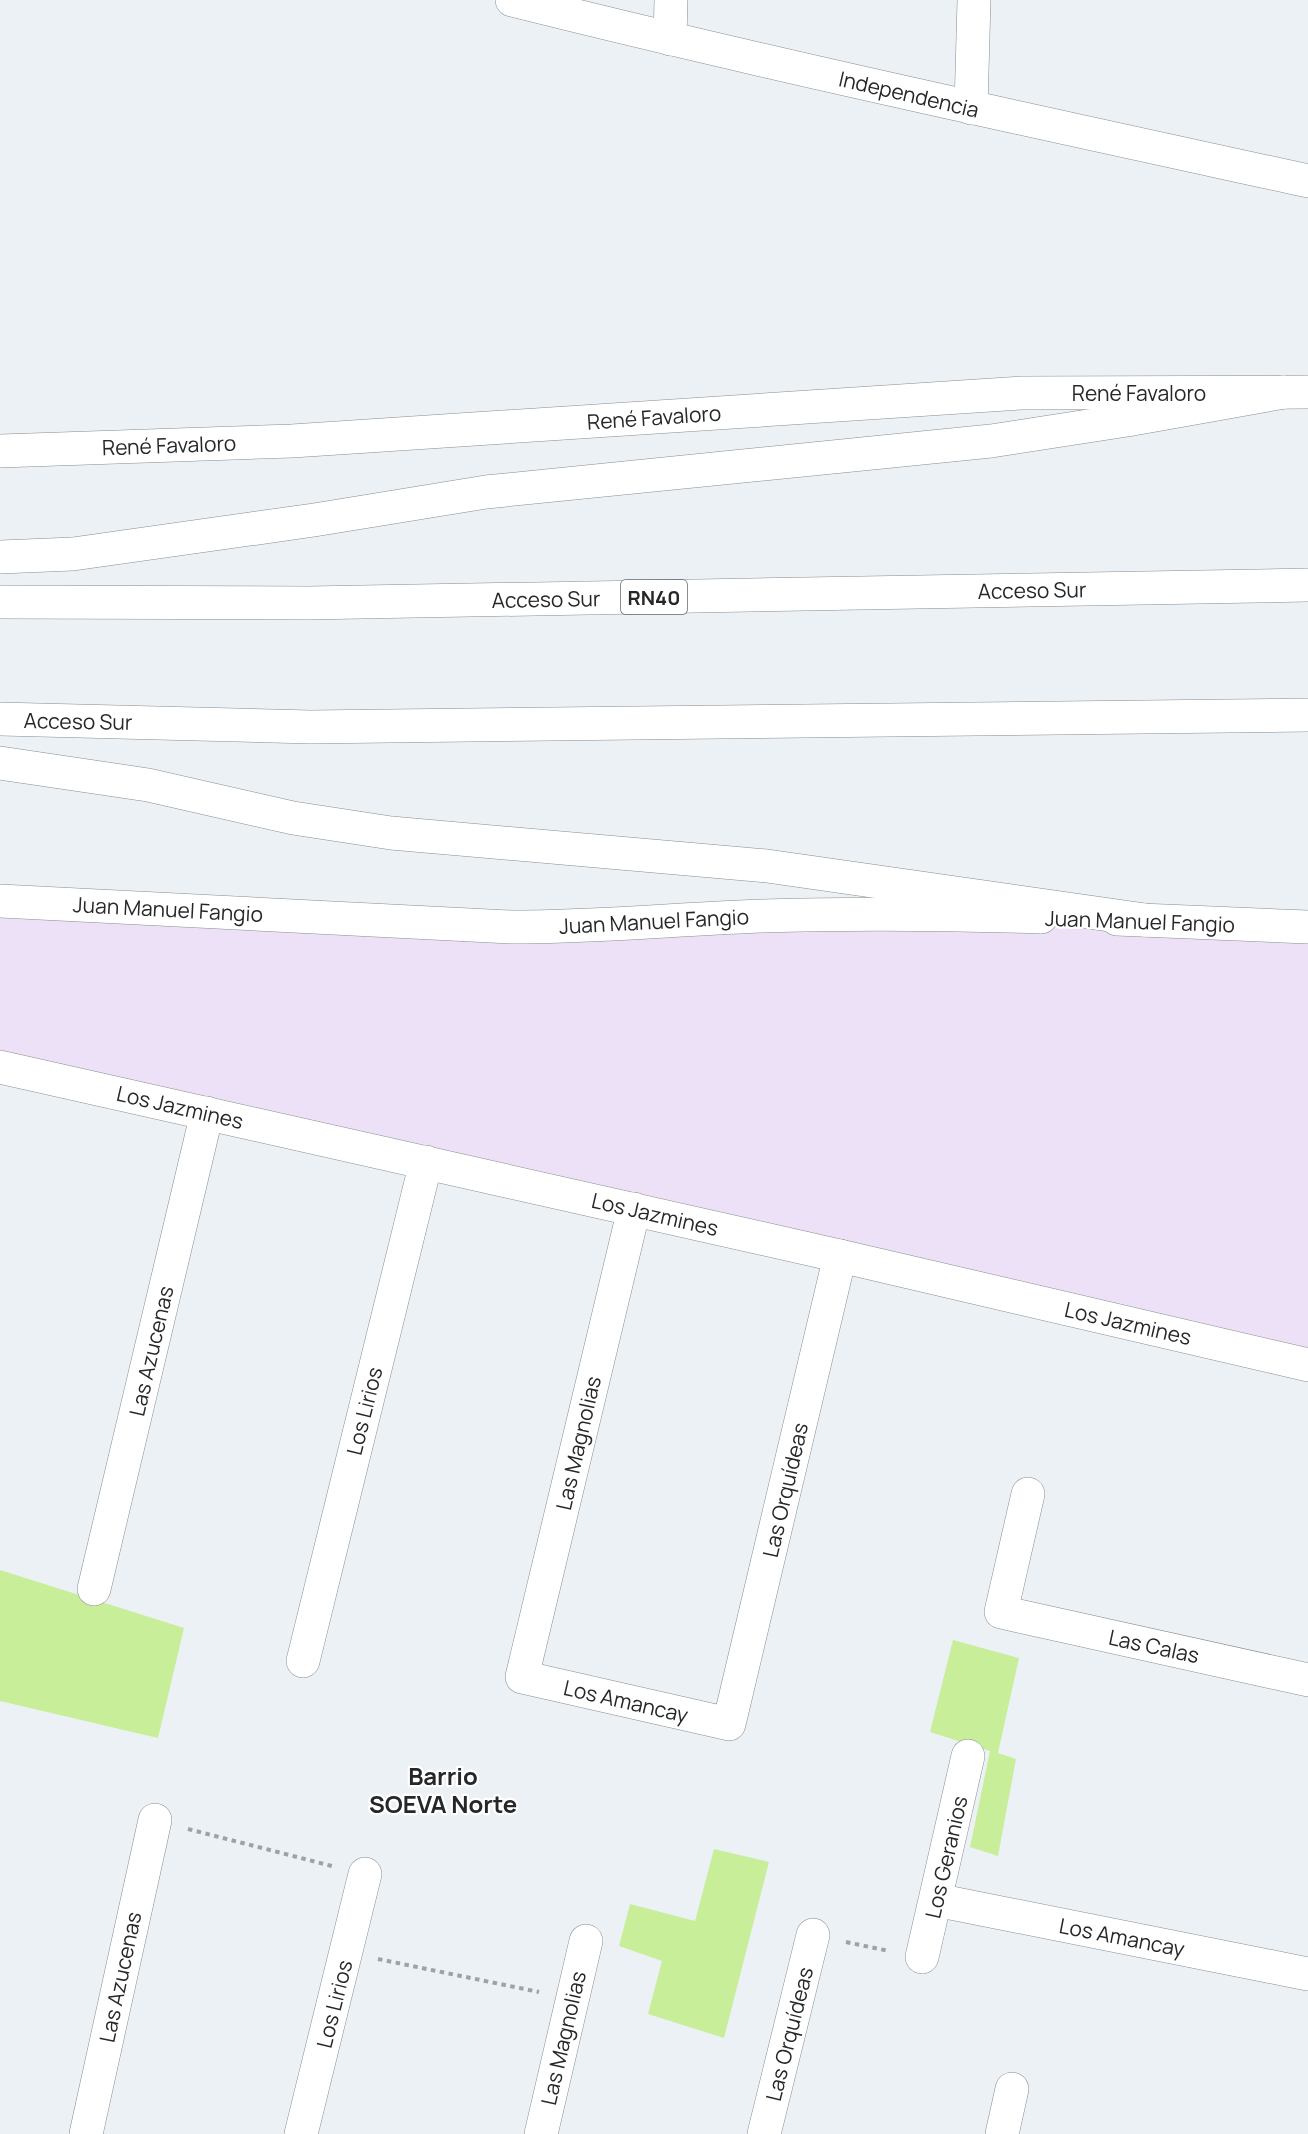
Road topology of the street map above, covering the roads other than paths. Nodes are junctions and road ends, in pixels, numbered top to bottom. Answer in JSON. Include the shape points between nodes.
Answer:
{"nodes":[{"id":1,"x":512,"y":0,"type":"edge"},
{"id":2,"x":671,"y":0,"type":"edge"},
{"id":3,"x":974,"y":0,"type":"edge"},
{"id":4,"x":670,"y":39,"type":"junction"},
{"id":5,"x":972,"y":108,"type":"junction"},
{"id":6,"x":1308,"y":181,"type":"edge"},
{"id":7,"x":1296,"y":392,"type":"edge"},
{"id":8,"x":0,"y":451,"type":"edge"},
{"id":9,"x":0,"y":557,"type":"edge"},
{"id":10,"x":1308,"y":585,"type":"edge"},
{"id":11,"x":0,"y":602,"type":"edge"},
{"id":12,"x":1308,"y":715,"type":"edge"},
{"id":13,"x":0,"y":719,"type":"edge"},
{"id":14,"x":0,"y":763,"type":"edge"},
{"id":15,"x":0,"y":900,"type":"edge"},
{"id":16,"x":1145,"y":920,"type":"junction"},
{"id":17,"x":1308,"y":927,"type":"edge"},
{"id":18,"x":0,"y":1067,"type":"edge"},
{"id":19,"x":207,"y":1113,"type":"junction"},
{"id":20,"x":426,"y":1162,"type":"junction"},
{"id":21,"x":634,"y":1209,"type":"junction"},
{"id":22,"x":840,"y":1256,"type":"junction"},
{"id":23,"x":1308,"y":1365,"type":"edge"},
{"id":24,"x":1028,"y":1494,"type":"dead end"},
{"id":25,"x":94,"y":1589,"type":"dead end"},
{"id":26,"x":303,"y":1660,"type":"dead end"},
{"id":27,"x":522,"y":1677,"type":"joint"},
{"id":28,"x":1308,"y":1680,"type":"edge"},
{"id":29,"x":729,"y":1724,"type":"joint"},
{"id":30,"x":969,"y":1756,"type":"dead end"},
{"id":31,"x":155,"y":1820,"type":"road end"},
{"id":32,"x":365,"y":1874,"type":"road end"},
{"id":33,"x":936,"y":1899,"type":"junction"},
{"id":34,"x":813,"y":1935,"type":"road end"},
{"id":35,"x":586,"y":1941,"type":"dead end"},
{"id":36,"x":922,"y":1958,"type":"road end"},
{"id":37,"x":1308,"y":1974,"type":"edge"},
{"id":38,"x":1012,"y":2089,"type":"dead end"},
{"id":39,"x":86,"y":2134,"type":"edge"},
{"id":40,"x":301,"y":2134,"type":"edge"},
{"id":41,"x":541,"y":2134,"type":"edge"},
{"id":42,"x":764,"y":2134,"type":"edge"},
{"id":43,"x":1002,"y":2134,"type":"edge"}],
"edges":[{"from":1,"to":4,"type":"main road","name":"Independencia"},
{"from":2,"to":4,"type":"main road"},
{"from":3,"to":5,"type":"main road"},
{"from":4,"to":5,"type":"main road","name":"Independencia"},
{"from":5,"to":6,"type":"main road","name":"Independencia"},
{"from":7,"to":8,"type":"main road","name":"René Favaloro","via":[[1022,393],[292,441]]},
{"from":7,"to":9,"type":"main road","via":[[991,441],[486,492],[73,554]]},
{"from":10,"to":11,"type":"main road","name":"Acceso Sur","number":"RN40","via":[[308,603]]},
{"from":12,"to":13,"type":"main road","name":"Acceso Sur","via":[[310,727]]},
{"from":14,"to":16,"type":"main road","via":[[148,785],[293,818],[391,833],[767,866]]},
{"from":15,"to":16,"type":"main road","name":"Juan Manuel Fangio","via":[[512,927],[775,916],[952,914]]},
{"from":16,"to":17,"type":"main road","name":"Juan Manuel Fangio"},
{"from":18,"to":19,"type":"main road","name":"Los Jazmines"},
{"from":19,"to":20,"type":"main road","name":"Los Jazmines"},
{"from":19,"to":25,"type":"main road","name":"Las Azucenas"},
{"from":20,"to":21,"type":"main road","name":"Los Jazmines"},
{"from":20,"to":26,"type":"main road","name":"Los Lirios"},
{"from":21,"to":22,"type":"main road","name":"Los Jazmines"},
{"from":21,"to":27,"type":"main road","name":"Las Magnolias"},
{"from":22,"to":23,"type":"main road","name":"Los Jazmines"},
{"from":22,"to":29,"type":"main road","name":"Las Orquídeas"},
{"from":24,"to":28,"type":"main road","name":"Las Calas","via":[[1001,1612]]},
{"from":27,"to":29,"type":"main road","name":"Los Amancay"},
{"from":30,"to":33,"type":"main road","name":"Los Geranios"},
{"from":31,"to":39,"type":"main road","name":"Las Azucenas"},
{"from":32,"to":40,"type":"main road","name":"Los Lirios"},
{"from":33,"to":36,"type":"main road","name":"Los Geranios"},
{"from":33,"to":37,"type":"main road","name":"Los Amancay"},
{"from":34,"to":42,"type":"main road","name":"Las Orquídeas"},
{"from":35,"to":41,"type":"main road","name":"Las Magnolias"},
{"from":38,"to":43,"type":"main road"}]}
